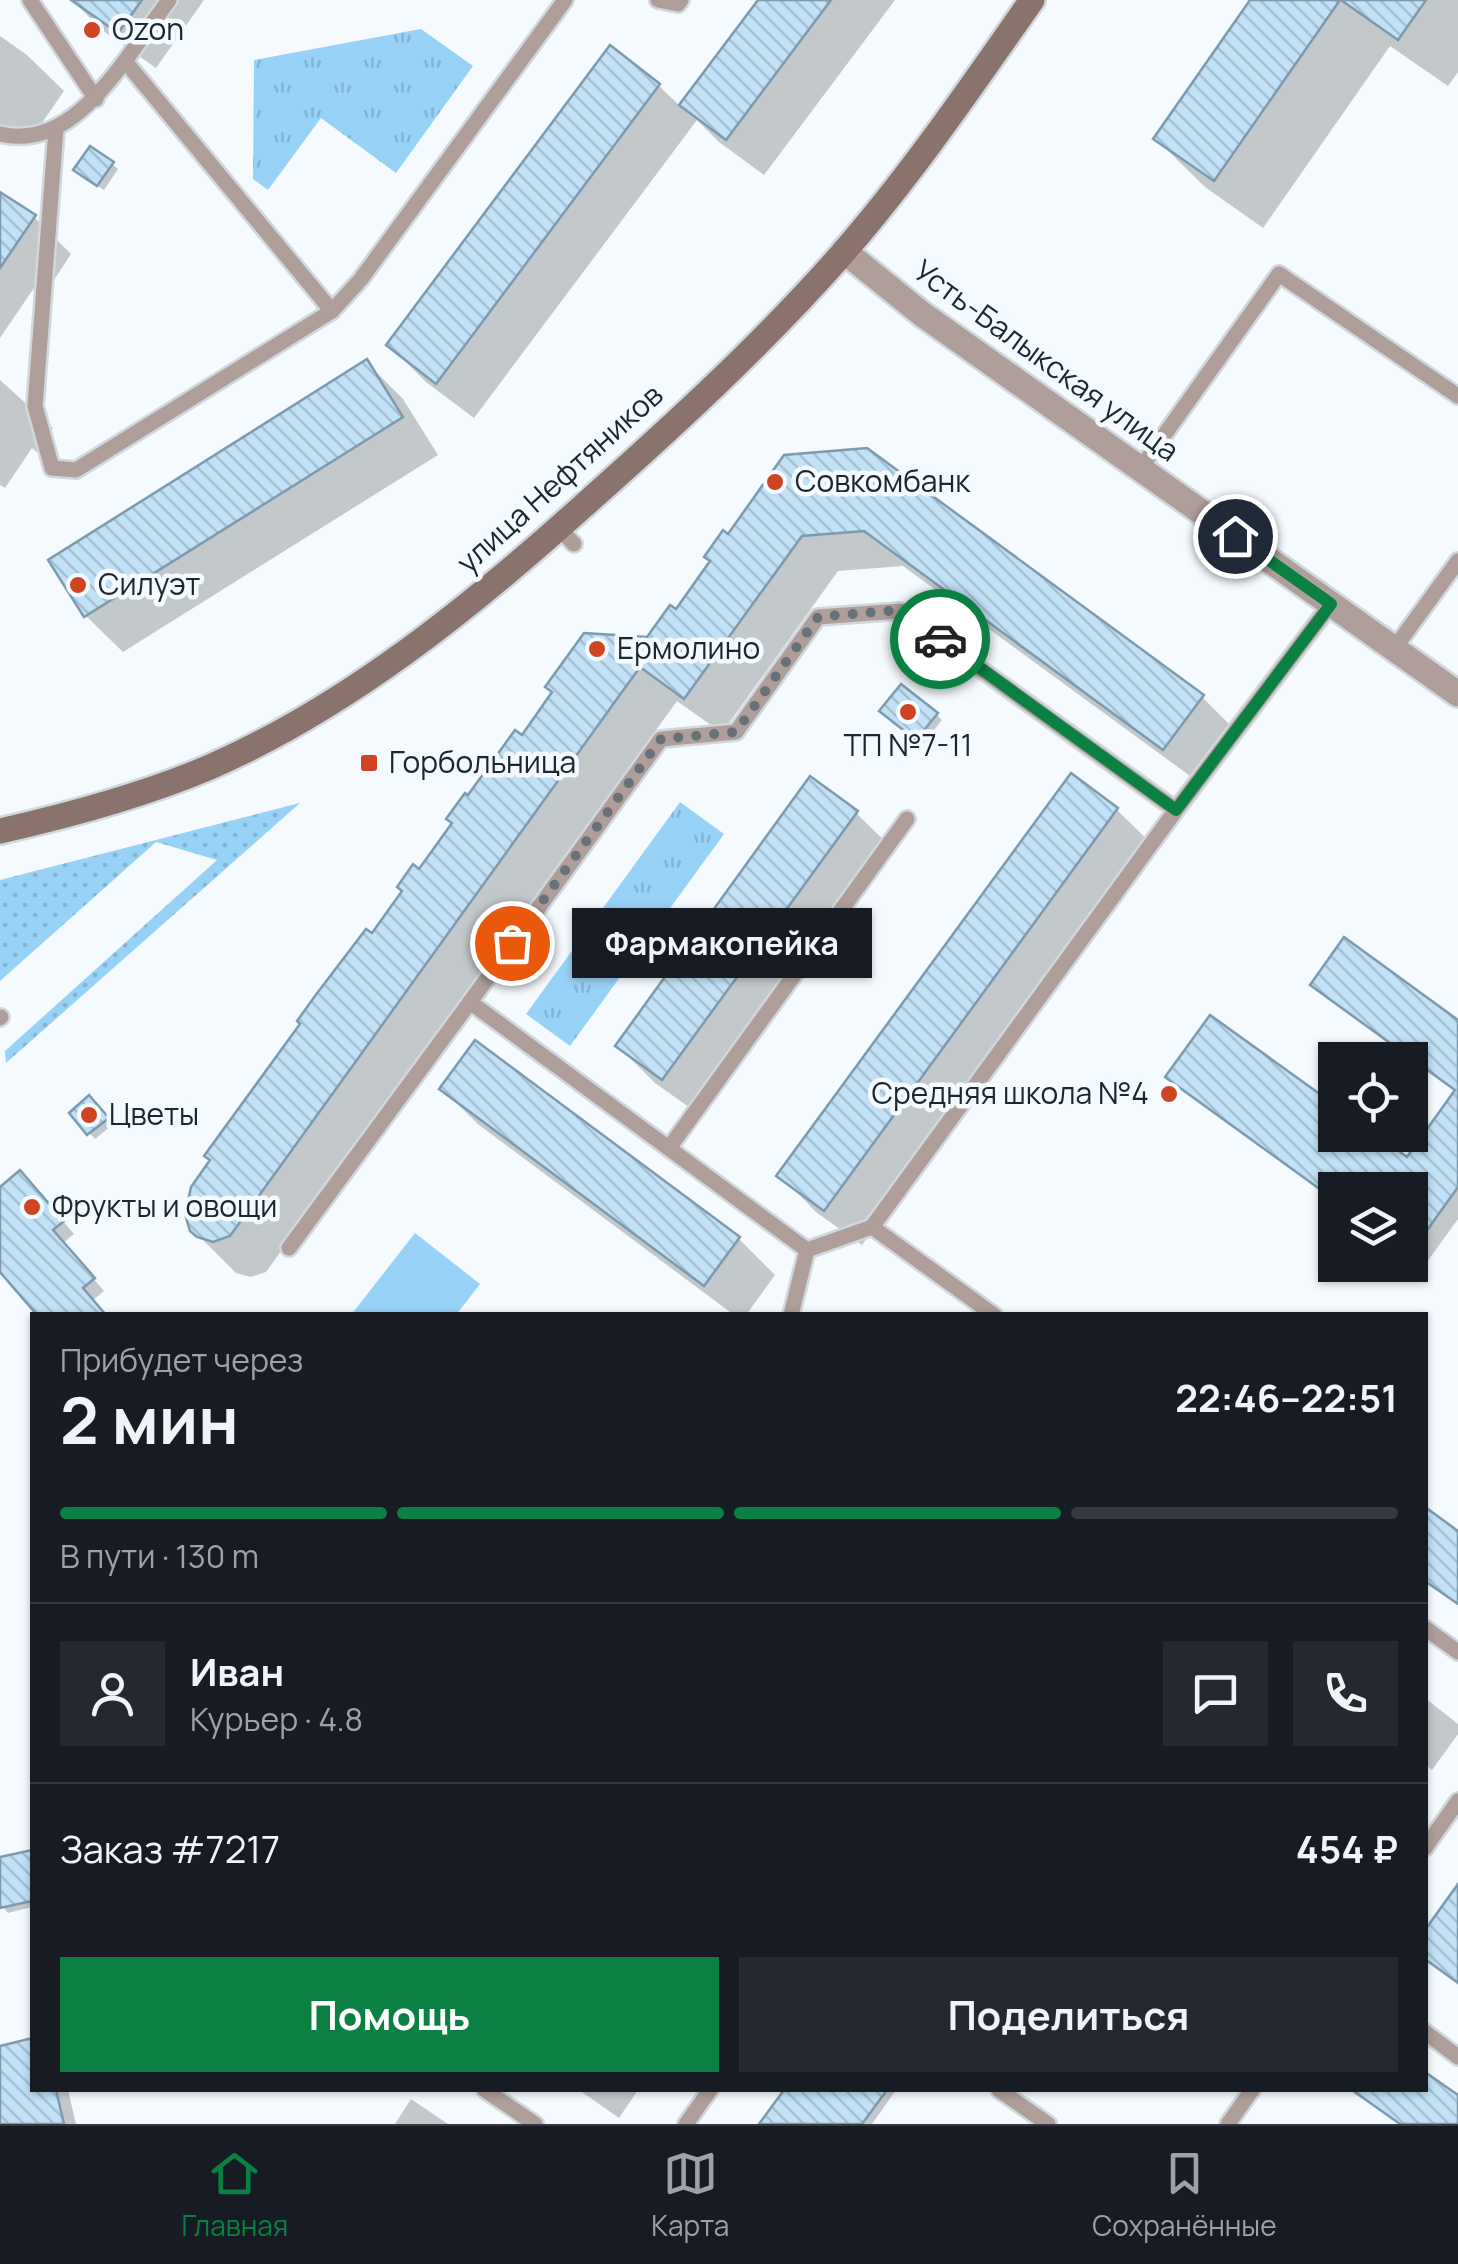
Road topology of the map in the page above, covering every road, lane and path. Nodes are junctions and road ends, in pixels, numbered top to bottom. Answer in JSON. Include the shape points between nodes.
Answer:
{"nodes":[{"id":1,"x":30,"y":0,"type":"edge"},
{"id":2,"x":169,"y":0,"type":"edge"},
{"id":3,"x":565,"y":0,"type":"edge"},
{"id":4,"x":658,"y":0,"type":"edge"},
{"id":5,"x":681,"y":0,"type":"edge"},
{"id":6,"x":1032,"y":0,"type":"edge"},
{"id":7,"x":125,"y":62,"type":"junction"},
{"id":8,"x":96,"y":100,"type":"junction"},
{"id":9,"x":56,"y":129,"type":"junction"},
{"id":10,"x":0,"y":134,"type":"edge"},
{"id":11,"x":844,"y":252,"type":"junction"},
{"id":12,"x":332,"y":311,"type":"junction"},
{"id":13,"x":1458,"y":396,"type":"edge"},
{"id":14,"x":1140,"y":468,"type":"junction"},
{"id":15,"x":1458,"y":560,"type":"edge"},
{"id":16,"x":1331,"y":604,"type":"junction"},
{"id":17,"x":1394,"y":648,"type":"junction"},
{"id":18,"x":1458,"y":694,"type":"edge"},
{"id":19,"x":1176,"y":810,"type":"junction"},
{"id":20,"x":907,"y":819,"type":"dead end"},
{"id":21,"x":0,"y":831,"type":"edge"},
{"id":22,"x":470,"y":1002,"type":"junction"},
{"id":23,"x":669,"y":1148,"type":"junction"},
{"id":24,"x":872,"y":1227,"type":"junction"},
{"id":25,"x":289,"y":1248,"type":"dead end"},
{"id":26,"x":807,"y":1250,"type":"junction"},
{"id":27,"x":793,"y":1312,"type":"edge"},
{"id":28,"x":990,"y":1312,"type":"edge"},
{"id":29,"x":1428,"y":1630,"type":"edge"},
{"id":30,"x":1458,"y":1652,"type":"edge"},
{"id":31,"x":1458,"y":1801,"type":"edge"},
{"id":32,"x":1428,"y":1844,"type":"edge"},
{"id":33,"x":1428,"y":2034,"type":"edge"},
{"id":34,"x":1458,"y":2056,"type":"edge"},
{"id":35,"x":489,"y":2092,"type":"edge"},
{"id":36,"x":709,"y":2092,"type":"edge"},
{"id":37,"x":1003,"y":2092,"type":"edge"},
{"id":38,"x":1251,"y":2092,"type":"edge"},
{"id":39,"x":535,"y":2124,"type":"edge"},
{"id":40,"x":686,"y":2124,"type":"edge"},
{"id":41,"x":1048,"y":2124,"type":"edge"},
{"id":42,"x":1228,"y":2124,"type":"edge"}],
"edges":[{"from":1,"to":8,"type":"lane"},
{"from":2,"to":7,"type":"lane"},
{"from":3,"to":12,"type":"lane"},
{"from":4,"to":5,"type":"lane"},
{"from":6,"to":11,"type":"main road","name":"улица Нефтяников"},
{"from":7,"to":8,"type":"lane"},
{"from":7,"to":12,"type":"lane"},
{"from":8,"to":9,"type":"lane"},
{"from":9,"to":10,"type":"lane"},
{"from":9,"to":12,"type":"lane","via":[[35,406],[52,468],[76,470]]},
{"from":11,"to":14,"type":"street","name":"Усть-Балыкская улица"},
{"from":11,"to":21,"type":"main road","name":"улица Нефтяников","via":[[567,536],[443,625],[274,735],[211,766],[96,808]]},
{"from":13,"to":14,"type":"lane","via":[[1279,274],[1187,414]]},
{"from":14,"to":16,"type":"street","name":"Усть-Балыкская улица"},
{"from":15,"to":17,"type":"lane"},
{"from":16,"to":17,"type":"street","name":"Усть-Балыкская улица"},
{"from":16,"to":19,"type":"lane"},
{"from":17,"to":18,"type":"street","name":"Усть-Балыкская улица"},
{"from":19,"to":22,"type":"lane","via":[[900,610],[818,617],[736,732],[661,739]]},
{"from":19,"to":24,"type":"lane"},
{"from":20,"to":23,"type":"lane"},
{"from":22,"to":23,"type":"lane"},
{"from":22,"to":25,"type":"lane"},
{"from":23,"to":26,"type":"lane"},
{"from":24,"to":26,"type":"lane"},
{"from":24,"to":28,"type":"lane"},
{"from":26,"to":27,"type":"lane"},
{"from":29,"to":30,"type":"lane"},
{"from":31,"to":32,"type":"lane"},
{"from":33,"to":34,"type":"lane"},
{"from":35,"to":39,"type":"lane"},
{"from":36,"to":40,"type":"lane"},
{"from":37,"to":41,"type":"lane"},
{"from":38,"to":42,"type":"lane"}]}
